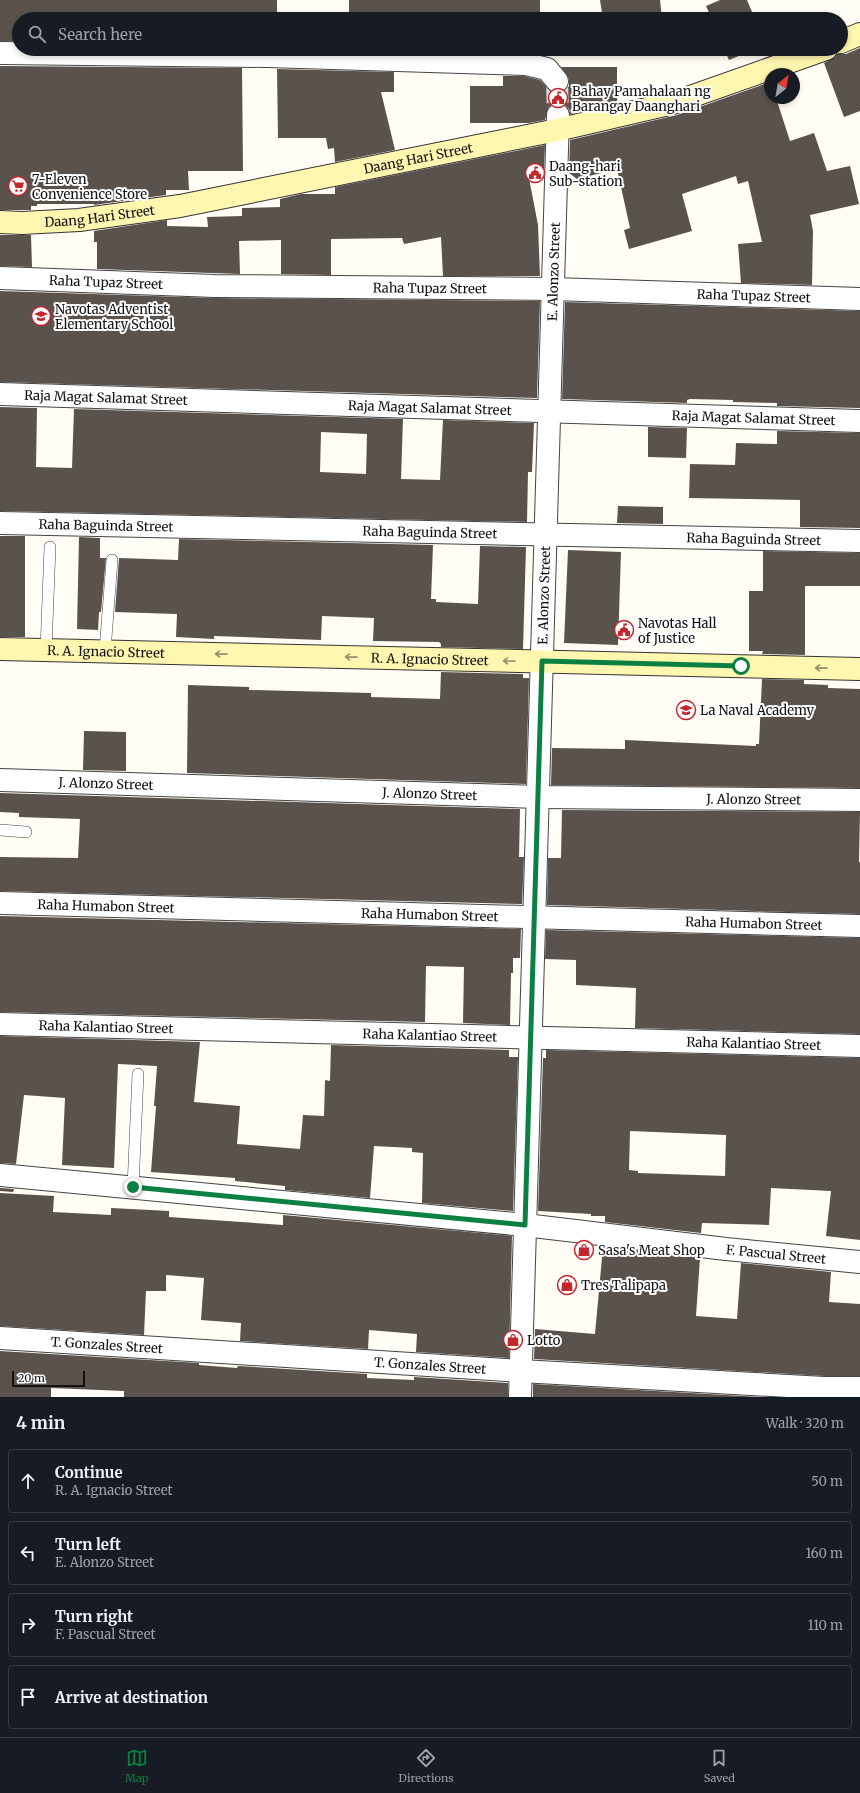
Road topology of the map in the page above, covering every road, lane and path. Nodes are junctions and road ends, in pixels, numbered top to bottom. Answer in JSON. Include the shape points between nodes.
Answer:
{"nodes":[{"id":1,"x":860,"y":34,"type":"edge"},
{"id":2,"x":848,"y":39,"type":"edge"},
{"id":3,"x":0,"y":53,"type":"edge"},
{"id":4,"x":12,"y":53,"type":"edge"},
{"id":5,"x":267,"y":56,"type":"edge"},
{"id":6,"x":806,"y":56,"type":"edge"},
{"id":7,"x":558,"y":81,"type":"dead end"},
{"id":8,"x":558,"y":123,"type":"junction"},
{"id":9,"x":0,"y":222,"type":"edge"},
{"id":10,"x":0,"y":278,"type":"edge"},
{"id":11,"x":552,"y":289,"type":"junction"},
{"id":12,"x":860,"y":299,"type":"edge"},
{"id":13,"x":0,"y":394,"type":"edge"},
{"id":14,"x":549,"y":413,"type":"junction"},
{"id":15,"x":860,"y":421,"type":"edge"},
{"id":16,"x":0,"y":523,"type":"edge"},
{"id":17,"x":545,"y":534,"type":"junction"},
{"id":18,"x":860,"y":540,"type":"edge"},
{"id":19,"x":50,"y":547,"type":"dead end"},
{"id":20,"x":112,"y":560,"type":"dead end"},
{"id":21,"x":0,"y":649,"type":"edge"},
{"id":22,"x":46,"y":650,"type":"junction"},
{"id":23,"x":105,"y":652,"type":"junction"},
{"id":24,"x":542,"y":661,"type":"junction"},
{"id":25,"x":860,"y":669,"type":"edge"},
{"id":26,"x":0,"y":780,"type":"edge"},
{"id":27,"x":538,"y":797,"type":"junction"},
{"id":28,"x":860,"y":800,"type":"edge"},
{"id":29,"x":0,"y":830,"type":"edge"},
{"id":30,"x":26,"y":832,"type":"dead end"},
{"id":31,"x":0,"y":903,"type":"edge"},
{"id":32,"x":534,"y":918,"type":"junction"},
{"id":33,"x":860,"y":926,"type":"edge"},
{"id":34,"x":0,"y":1024,"type":"edge"},
{"id":35,"x":530,"y":1038,"type":"junction"},
{"id":36,"x":860,"y":1046,"type":"edge"},
{"id":37,"x":138,"y":1074,"type":"dead end"},
{"id":38,"x":0,"y":1175,"type":"edge"},
{"id":39,"x":133,"y":1187,"type":"junction"},
{"id":40,"x":525,"y":1225,"type":"junction"},
{"id":41,"x":860,"y":1262,"type":"edge"},
{"id":42,"x":0,"y":1338,"type":"edge"},
{"id":43,"x":521,"y":1371,"type":"junction"},
{"id":44,"x":860,"y":1388,"type":"edge"},
{"id":45,"x":520,"y":1397,"type":"edge"}],
"edges":[{"from":1,"to":2,"type":"street"},
{"from":3,"to":4,"type":"street"},
{"from":5,"to":7,"type":"street","via":[[526,64],[547,69]]},
{"from":6,"to":8,"type":"street","name":"Daang Hari Street","via":[[673,103]]},
{"from":8,"to":9,"type":"street","name":"Daang Hari Street","via":[[180,206],[79,220]]},
{"from":8,"to":11,"type":"street","name":"E. Alonzo Street"},
{"from":10,"to":11,"type":"street","name":"Raha Tupaz Street","via":[[216,286]]},
{"from":11,"to":12,"type":"street","name":"Raha Tupaz Street"},
{"from":11,"to":14,"type":"street","name":"E. Alonzo Street"},
{"from":13,"to":14,"type":"street","name":"Raja Magat Salamat Street"},
{"from":14,"to":15,"type":"street","name":"Raja Magat Salamat Street"},
{"from":14,"to":17,"type":"street","name":"E. Alonzo Street"},
{"from":16,"to":17,"type":"street","name":"Raha Baguinda Street"},
{"from":17,"to":18,"type":"street","name":"Raha Baguinda Street"},
{"from":17,"to":24,"type":"street","name":"E. Alonzo Street"},
{"from":19,"to":22,"type":"lane"},
{"from":20,"to":23,"type":"lane"},
{"from":21,"to":22,"type":"street","name":"R. A. Ignacio Street"},
{"from":22,"to":23,"type":"street","name":"R. A. Ignacio Street"},
{"from":24,"to":23,"type":"street","name":"R. A. Ignacio Street","one_way":true},
{"from":25,"to":24,"type":"street","name":"R. A. Ignacio Street","one_way":true},
{"from":24,"to":27,"type":"street","name":"E. Alonzo Street"},
{"from":26,"to":27,"type":"street","name":"J. Alonzo Street"},
{"from":27,"to":28,"type":"street","name":"J. Alonzo Street"},
{"from":27,"to":32,"type":"street","name":"E. Alonzo Street"},
{"from":29,"to":30,"type":"lane"},
{"from":31,"to":32,"type":"street","name":"Raha Humabon Street"},
{"from":32,"to":33,"type":"street","name":"Raha Humabon Street"},
{"from":32,"to":35,"type":"street","name":"E. Alonzo Street"},
{"from":34,"to":35,"type":"street","name":"Raha Kalantiao Street"},
{"from":35,"to":36,"type":"street","name":"Raha Kalantiao Street"},
{"from":35,"to":40,"type":"street","name":"E. Alonzo Street"},
{"from":37,"to":39,"type":"lane"},
{"from":38,"to":39,"type":"street","name":"F. Pascual Street"},
{"from":39,"to":40,"type":"street","name":"F. Pascual Street"},
{"from":40,"to":41,"type":"street","name":"F. Pascual Street"},
{"from":40,"to":43,"type":"street","name":"E. Alonzo Street"},
{"from":42,"to":43,"type":"street","name":"T. Gonzales Street"},
{"from":43,"to":44,"type":"street","name":"T. Gonzales Street"},
{"from":43,"to":45,"type":"street","name":"E. Alonzo Street"}]}
